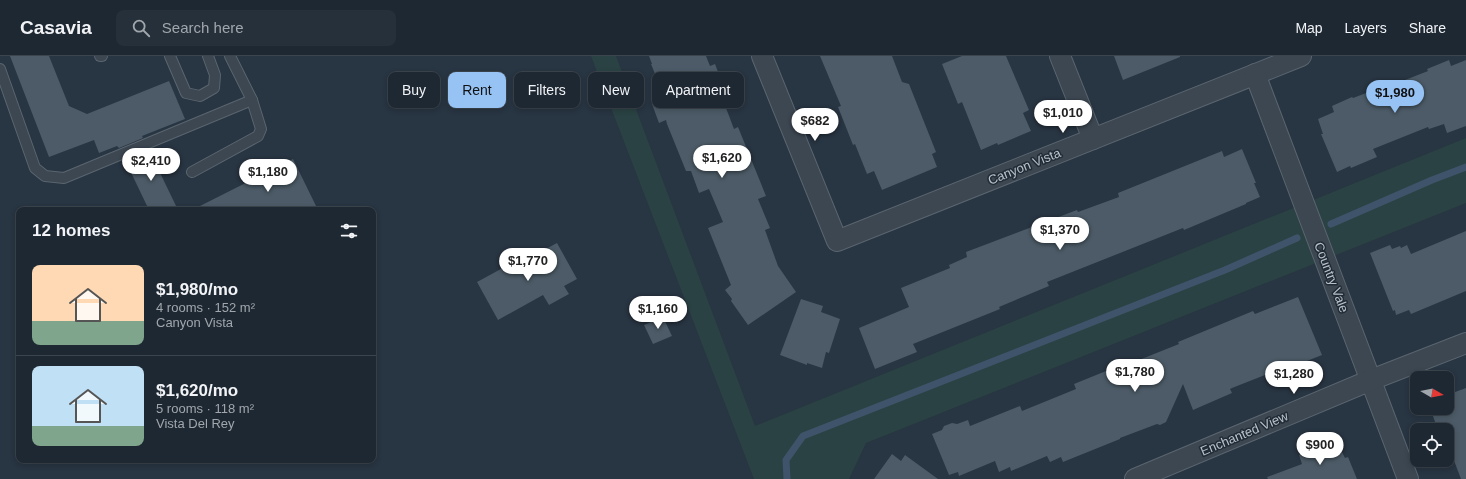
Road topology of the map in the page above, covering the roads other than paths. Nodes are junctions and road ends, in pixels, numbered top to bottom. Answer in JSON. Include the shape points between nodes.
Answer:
{"nodes":[{"id":1,"x":170,"y":56,"type":"edge"},
{"id":2,"x":208,"y":56,"type":"edge"},
{"id":3,"x":230,"y":56,"type":"edge"},
{"id":4,"x":762,"y":56,"type":"edge"},
{"id":5,"x":1060,"y":56,"type":"edge"},
{"id":6,"x":1300,"y":56,"type":"edge"},
{"id":7,"x":0,"y":68,"type":"edge"},
{"id":8,"x":1255,"y":74,"type":"junction"},
{"id":9,"x":252,"y":100,"type":"junction"},
{"id":10,"x":1093,"y":139,"type":"junction"},
{"id":11,"x":192,"y":172,"type":"dead end"},
{"id":12,"x":1466,"y":343,"type":"edge"},
{"id":13,"x":1371,"y":380,"type":"junction"},
{"id":14,"x":1135,"y":479,"type":"edge"},
{"id":15,"x":1408,"y":479,"type":"edge"}],
"edges":[{"from":1,"to":2,"type":"lane","via":[[186,93],[200,96],[214,88],[215,75]]},
{"from":3,"to":9,"type":"lane"},
{"from":4,"to":10,"type":"street","name":"Canyon Vista","via":[[837,241]]},
{"from":5,"to":10,"type":"street"},
{"from":6,"to":8,"type":"street","name":"Canyon Vista"},
{"from":7,"to":9,"type":"lane","via":[[35,168],[45,176],[64,178]]},
{"from":8,"to":10,"type":"street","name":"Canyon Vista"},
{"from":8,"to":13,"type":"street","name":"Country Vale"},
{"from":9,"to":11,"type":"lane","via":[[261,129],[258,136]]},
{"from":12,"to":13,"type":"street","name":"Enchanted View"},
{"from":13,"to":14,"type":"street","name":"Enchanted View"},
{"from":13,"to":15,"type":"street","name":"Country Vale"}]}
